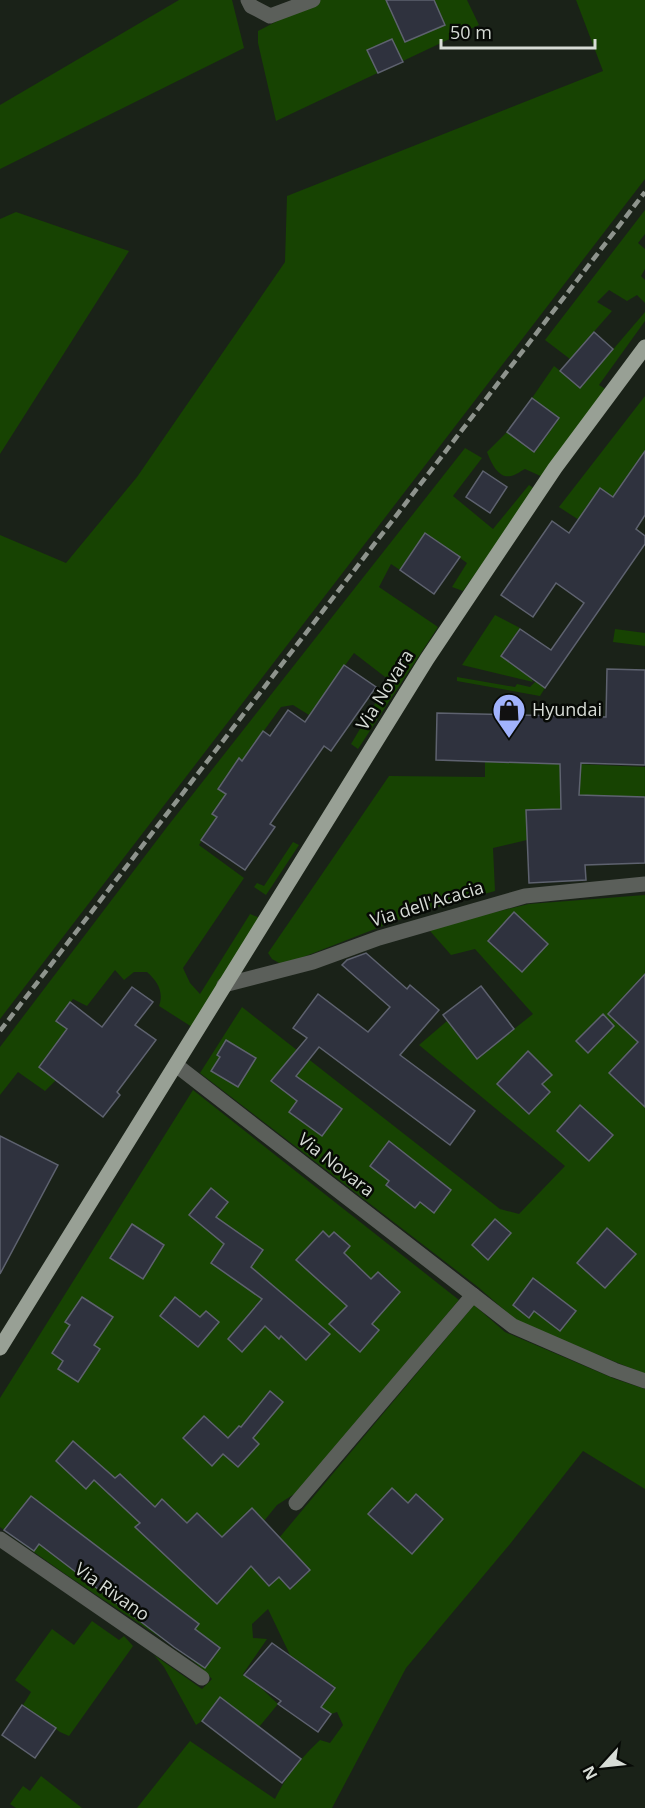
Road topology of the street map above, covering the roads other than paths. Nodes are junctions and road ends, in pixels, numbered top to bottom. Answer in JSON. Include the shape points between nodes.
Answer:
{"nodes":[{"id":1,"x":248,"y":0,"type":"edge"},
{"id":2,"x":313,"y":0,"type":"edge"},
{"id":3,"x":645,"y":347,"type":"edge"},
{"id":4,"x":645,"y":884,"type":"edge"},
{"id":5,"x":224,"y":985,"type":"junction"},
{"id":6,"x":176,"y":1065,"type":"junction"},
{"id":7,"x":473,"y":1295,"type":"junction"},
{"id":8,"x":0,"y":1348,"type":"edge"},
{"id":9,"x":645,"y":1381,"type":"edge"},
{"id":10,"x":296,"y":1503,"type":"dead end"},
{"id":11,"x":0,"y":1539,"type":"edge"},
{"id":12,"x":202,"y":1678,"type":"dead end"}],
"edges":[{"from":1,"to":2,"type":"street","via":[[270,16]]},
{"from":3,"to":5,"type":"main road","name":"Via Novara","via":[[555,468],[427,659]]},
{"from":4,"to":5,"type":"street","name":"Via dell'Acacia","via":[[525,896],[379,938],[313,962]]},
{"from":5,"to":6,"type":"main road","name":"Via Novara"},
{"from":6,"to":7,"type":"street","name":"Via Novara"},
{"from":6,"to":8,"type":"main road","name":"Via Novara"},
{"from":7,"to":9,"type":"street","name":"Via Novara","via":[[513,1326]]},
{"from":7,"to":10,"type":"street"},
{"from":11,"to":12,"type":"street","name":"Via Rivano"}]}
